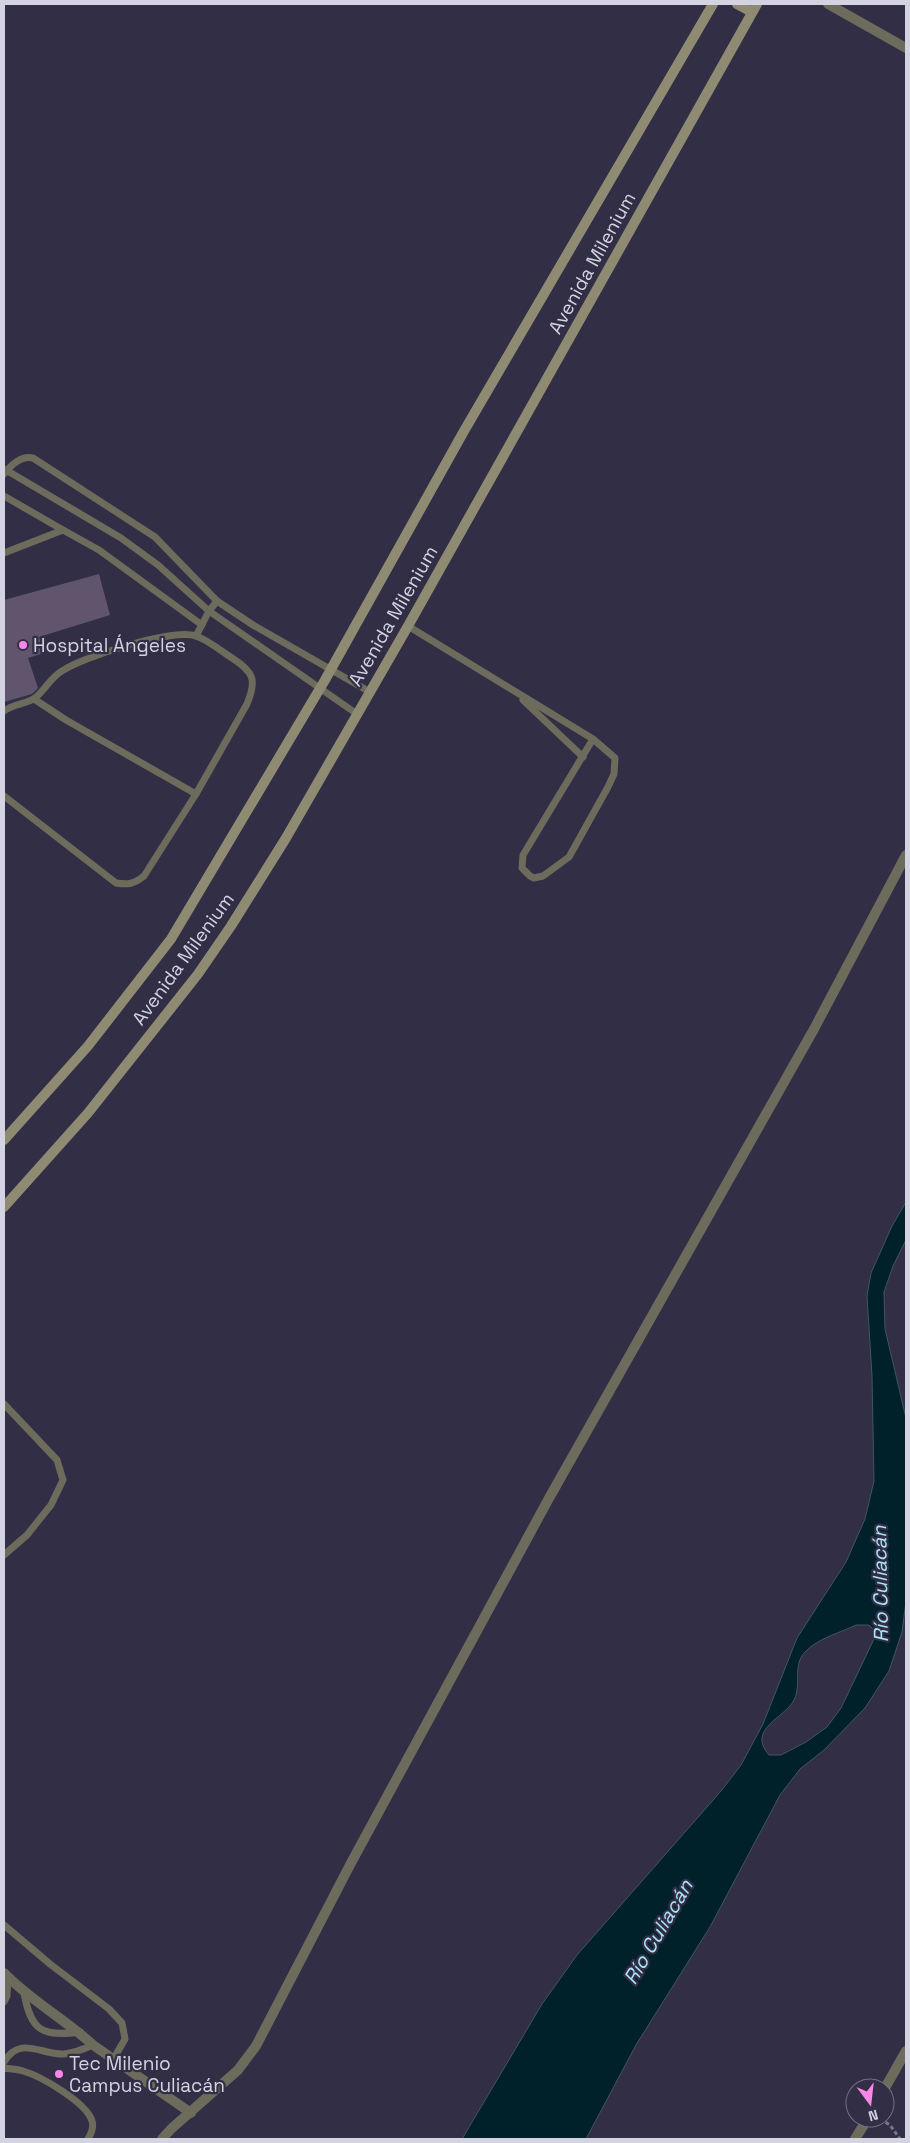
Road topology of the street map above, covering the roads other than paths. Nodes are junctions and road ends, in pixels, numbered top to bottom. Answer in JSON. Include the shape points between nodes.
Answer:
{"nodes":[{"id":1,"x":713,"y":4,"type":"edge"},
{"id":2,"x":737,"y":4,"type":"edge"},
{"id":3,"x":828,"y":4,"type":"edge"},
{"id":4,"x":755,"y":8,"type":"edge"},
{"id":5,"x":906,"y":48,"type":"edge"},
{"id":6,"x":5,"y":472,"type":"edge"},
{"id":7,"x":4,"y":496,"type":"edge"},
{"id":8,"x":63,"y":530,"type":"junction"},
{"id":9,"x":4,"y":553,"type":"edge"},
{"id":10,"x":218,"y":601,"type":"junction"},
{"id":11,"x":209,"y":611,"type":"junction"},
{"id":12,"x":202,"y":625,"type":"junction"},
{"id":13,"x":408,"y":626,"type":"junction"},
{"id":14,"x":196,"y":636,"type":"junction"},
{"id":15,"x":331,"y":669,"type":"junction"},
{"id":16,"x":319,"y":689,"type":"junction"},
{"id":17,"x":514,"y":691,"type":"junction"},
{"id":18,"x":370,"y":692,"type":"junction"},
{"id":19,"x":34,"y":699,"type":"junction"},
{"id":20,"x":4,"y":711,"type":"edge"},
{"id":21,"x":357,"y":714,"type":"junction"},
{"id":22,"x":593,"y":739,"type":"junction"},
{"id":23,"x":583,"y":757,"type":"junction"},
{"id":24,"x":196,"y":794,"type":"junction"},
{"id":25,"x":4,"y":796,"type":"edge"},
{"id":26,"x":906,"y":855,"type":"edge"},
{"id":27,"x":4,"y":1140,"type":"edge"},
{"id":28,"x":4,"y":1207,"type":"edge"},
{"id":29,"x":4,"y":1404,"type":"edge"},
{"id":30,"x":4,"y":1555,"type":"edge"},
{"id":31,"x":4,"y":1925,"type":"edge"},
{"id":32,"x":6,"y":1975,"type":"edge"},
{"id":33,"x":24,"y":1992,"type":"junction"},
{"id":34,"x":4,"y":2002,"type":"edge"},
{"id":35,"x":80,"y":2032,"type":"junction"},
{"id":36,"x":93,"y":2045,"type":"junction"},
{"id":37,"x":906,"y":2051,"type":"edge"},
{"id":38,"x":114,"y":2058,"type":"junction"},
{"id":39,"x":4,"y":2062,"type":"edge"},
{"id":40,"x":4,"y":2068,"type":"edge"},
{"id":41,"x":891,"y":2078,"type":"edge"},
{"id":42,"x":191,"y":2113,"type":"junction"},
{"id":43,"x":862,"y":2128,"type":"edge"},
{"id":44,"x":88,"y":2139,"type":"edge"},
{"id":45,"x":162,"y":2139,"type":"edge"},
{"id":46,"x":855,"y":2139,"type":"edge"}],
"edges":[{"from":1,"to":15,"type":"street","name":"Avenida Milenium","via":[[469,422]]},
{"from":2,"to":4,"type":"street"},
{"from":3,"to":5,"type":"street"},
{"from":4,"to":13,"type":"street","name":"Avenida Milenium"},
{"from":6,"to":10,"type":"lane","via":[[22,458],[34,458],[156,537]]},
{"from":6,"to":11,"type":"lane","via":[[121,538],[158,565]]},
{"from":7,"to":8,"type":"lane"},
{"from":8,"to":9,"type":"lane"},
{"from":8,"to":12,"type":"lane","via":[[99,550]]},
{"from":10,"to":11,"type":"lane"},
{"from":10,"to":15,"type":"lane"},
{"from":11,"to":12,"type":"lane"},
{"from":11,"to":16,"type":"lane"},
{"from":12,"to":14,"type":"lane"},
{"from":13,"to":17,"type":"lane"},
{"from":13,"to":18,"type":"street","name":"Avenida Milenium"},
{"from":14,"to":19,"type":"lane","via":[[169,635],[95,656],[62,671]]},
{"from":14,"to":24,"type":"lane","via":[[243,665],[253,680],[247,704]]},
{"from":15,"to":16,"type":"street","name":"Avenida Milenium"},
{"from":15,"to":18,"type":"lane"},
{"from":16,"to":21,"type":"lane"},
{"from":16,"to":27,"type":"street","name":"Avenida Milenium","via":[[171,939],[88,1046]]},
{"from":17,"to":22,"type":"lane"},
{"from":17,"to":23,"type":"lane"},
{"from":18,"to":21,"type":"street","name":"Avenida Milenium"},
{"from":19,"to":20,"type":"lane"},
{"from":19,"to":24,"type":"lane"},
{"from":21,"to":28,"type":"street","name":"Avenida Milenium","via":[[286,838],[198,974],[88,1113]]},
{"from":22,"to":23,"type":"lane"},
{"from":22,"to":23,"type":"lane","via":[[615,758],[614,774],[569,857],[543,876],[534,878],[522,868],[524,855]]},
{"from":24,"to":25,"type":"lane","via":[[144,876],[135,883],[127,884],[116,883]]},
{"from":26,"to":42,"type":"street","via":[[814,1029],[548,1500],[351,1863],[256,2046],[238,2070]]},
{"from":29,"to":30,"type":"lane","via":[[57,1460],[63,1480],[51,1505],[27,1535]]},
{"from":31,"to":38,"type":"lane","via":[[122,2023],[125,2039]]},
{"from":32,"to":33,"type":"street"},
{"from":32,"to":34,"type":"lane"},
{"from":33,"to":35,"type":"street"},
{"from":33,"to":35,"type":"lane","via":[[33,2022],[40,2029],[52,2034]]},
{"from":35,"to":36,"type":"street"},
{"from":36,"to":38,"type":"street"},
{"from":36,"to":39,"type":"lane","via":[[62,2054],[36,2048],[17,2049],[9,2053]]},
{"from":37,"to":41,"type":"street"},
{"from":38,"to":42,"type":"street"},
{"from":40,"to":44,"type":"lane","via":[[24,2071],[52,2084],[88,2113],[93,2123]]},
{"from":42,"to":45,"type":"street"},
{"from":43,"to":46,"type":"street"}]}
